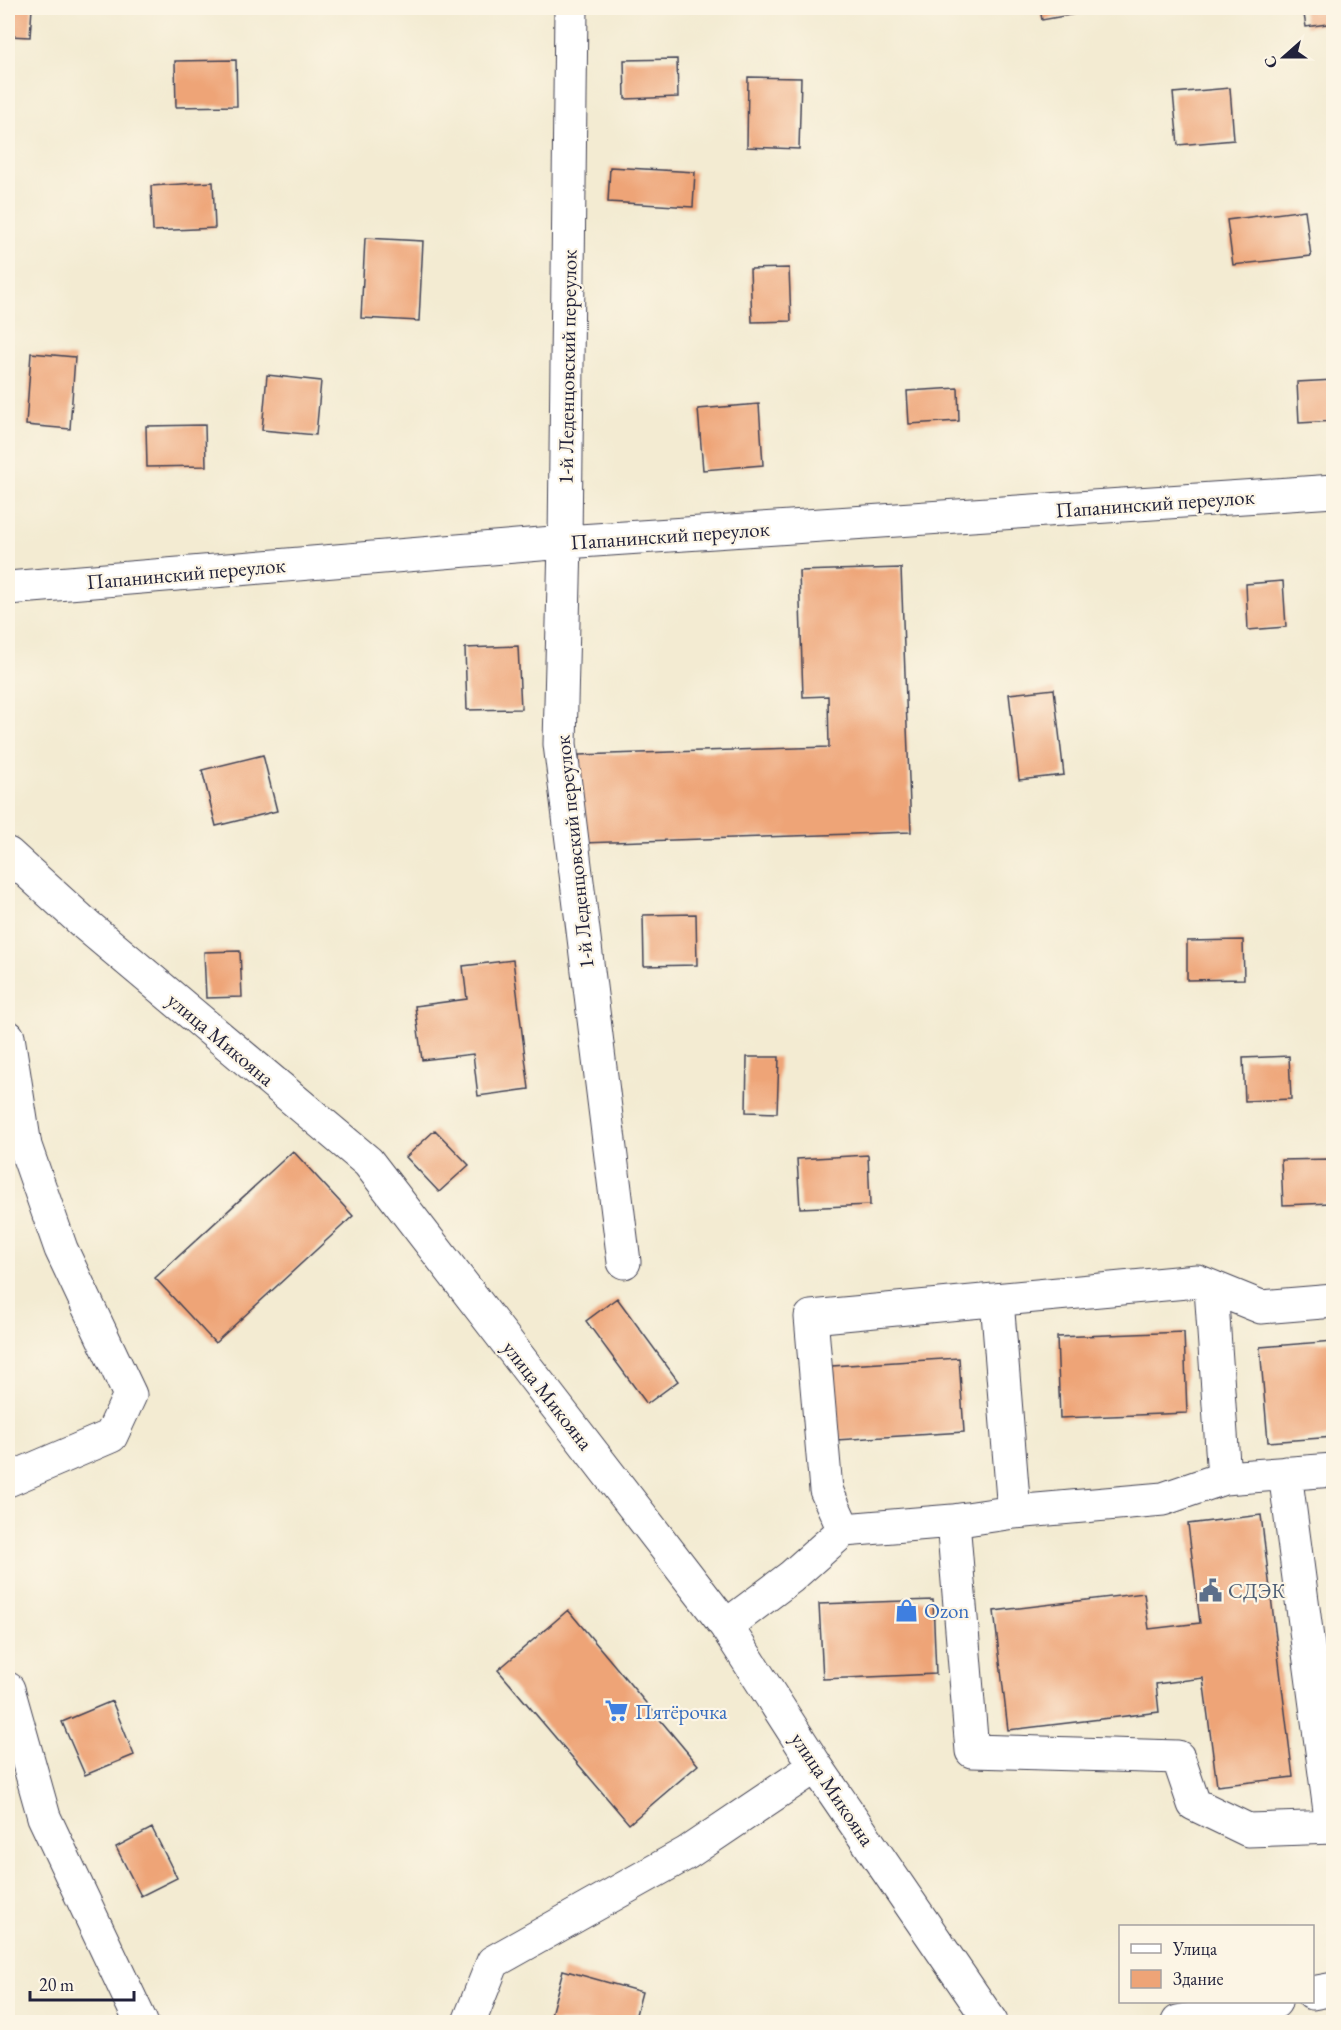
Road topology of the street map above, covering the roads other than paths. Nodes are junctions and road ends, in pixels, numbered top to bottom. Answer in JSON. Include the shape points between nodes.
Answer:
{"nodes":[{"id":1,"x":571,"y":8,"type":"edge"},
{"id":2,"x":1334,"y":491,"type":"edge"},
{"id":3,"x":565,"y":542,"type":"junction"},
{"id":4,"x":8,"y":588,"type":"edge"},
{"id":5,"x":8,"y":854,"type":"edge"},
{"id":6,"x":8,"y":1036,"type":"edge"},
{"id":7,"x":624,"y":1262,"type":"dead end"},
{"id":8,"x":1211,"y":1288,"type":"junction"},
{"id":9,"x":997,"y":1300,"type":"junction"},
{"id":10,"x":1334,"y":1301,"type":"edge"},
{"id":11,"x":1334,"y":1470,"type":"edge"},
{"id":12,"x":1285,"y":1473,"type":"junction"},
{"id":13,"x":1224,"y":1478,"type":"junction"},
{"id":14,"x":8,"y":1480,"type":"edge"},
{"id":15,"x":1014,"y":1512,"type":"junction"},
{"id":16,"x":953,"y":1521,"type":"junction"},
{"id":17,"x":844,"y":1530,"type":"junction"},
{"id":18,"x":726,"y":1626,"type":"junction"},
{"id":19,"x":8,"y":1689,"type":"edge"},
{"id":20,"x":816,"y":1766,"type":"junction"},
{"id":21,"x":1333,"y":1826,"type":"edge"},
{"id":22,"x":1334,"y":1989,"type":"edge"},
{"id":23,"x":1314,"y":1993,"type":"edge"},
{"id":24,"x":1266,"y":2003,"type":"edge"},
{"id":25,"x":141,"y":2022,"type":"edge"},
{"id":26,"x":469,"y":2022,"type":"edge"},
{"id":27,"x":991,"y":2022,"type":"edge"},
{"id":28,"x":1182,"y":2022,"type":"edge"}],
"edges":[{"from":1,"to":3,"type":"street","name":"1-й Леденцовский переулок"},
{"from":2,"to":3,"type":"street","name":"Папанинский переулок"},
{"from":3,"to":4,"type":"street","name":"Папанинский переулок"},
{"from":3,"to":7,"type":"street","name":"1-й Леденцовский переулок","via":[[560,744]]},
{"from":5,"to":18,"type":"street","name":"улица Микояна","via":[[85,924],[368,1162]]},
{"from":6,"to":14,"type":"street","via":[[25,1146],[61,1249],[130,1395],[111,1436]]},
{"from":8,"to":9,"type":"street","via":[[1197,1281]]},
{"from":8,"to":10,"type":"street","via":[[1261,1307]]},
{"from":8,"to":13,"type":"street"},
{"from":9,"to":15,"type":"street"},
{"from":9,"to":17,"type":"street","via":[[811,1317],[825,1490]]},
{"from":11,"to":12,"type":"street"},
{"from":12,"to":13,"type":"street"},
{"from":12,"to":21,"type":"street"},
{"from":13,"to":15,"type":"street","via":[[1163,1499]]},
{"from":15,"to":16,"type":"street"},
{"from":16,"to":17,"type":"street"},
{"from":16,"to":21,"type":"street","via":[[972,1751],[1178,1757],[1194,1804],[1248,1830]]},
{"from":17,"to":18,"type":"street","via":[[791,1577]]},
{"from":18,"to":20,"type":"street","name":"улица Микояна"},
{"from":19,"to":25,"type":"street","via":[[44,1816]]},
{"from":20,"to":26,"type":"street","via":[[687,1853],[493,1962]]},
{"from":20,"to":27,"type":"street","name":"улица Микояна"},
{"from":22,"to":23,"type":"street"},
{"from":24,"to":28,"type":"street"}]}
